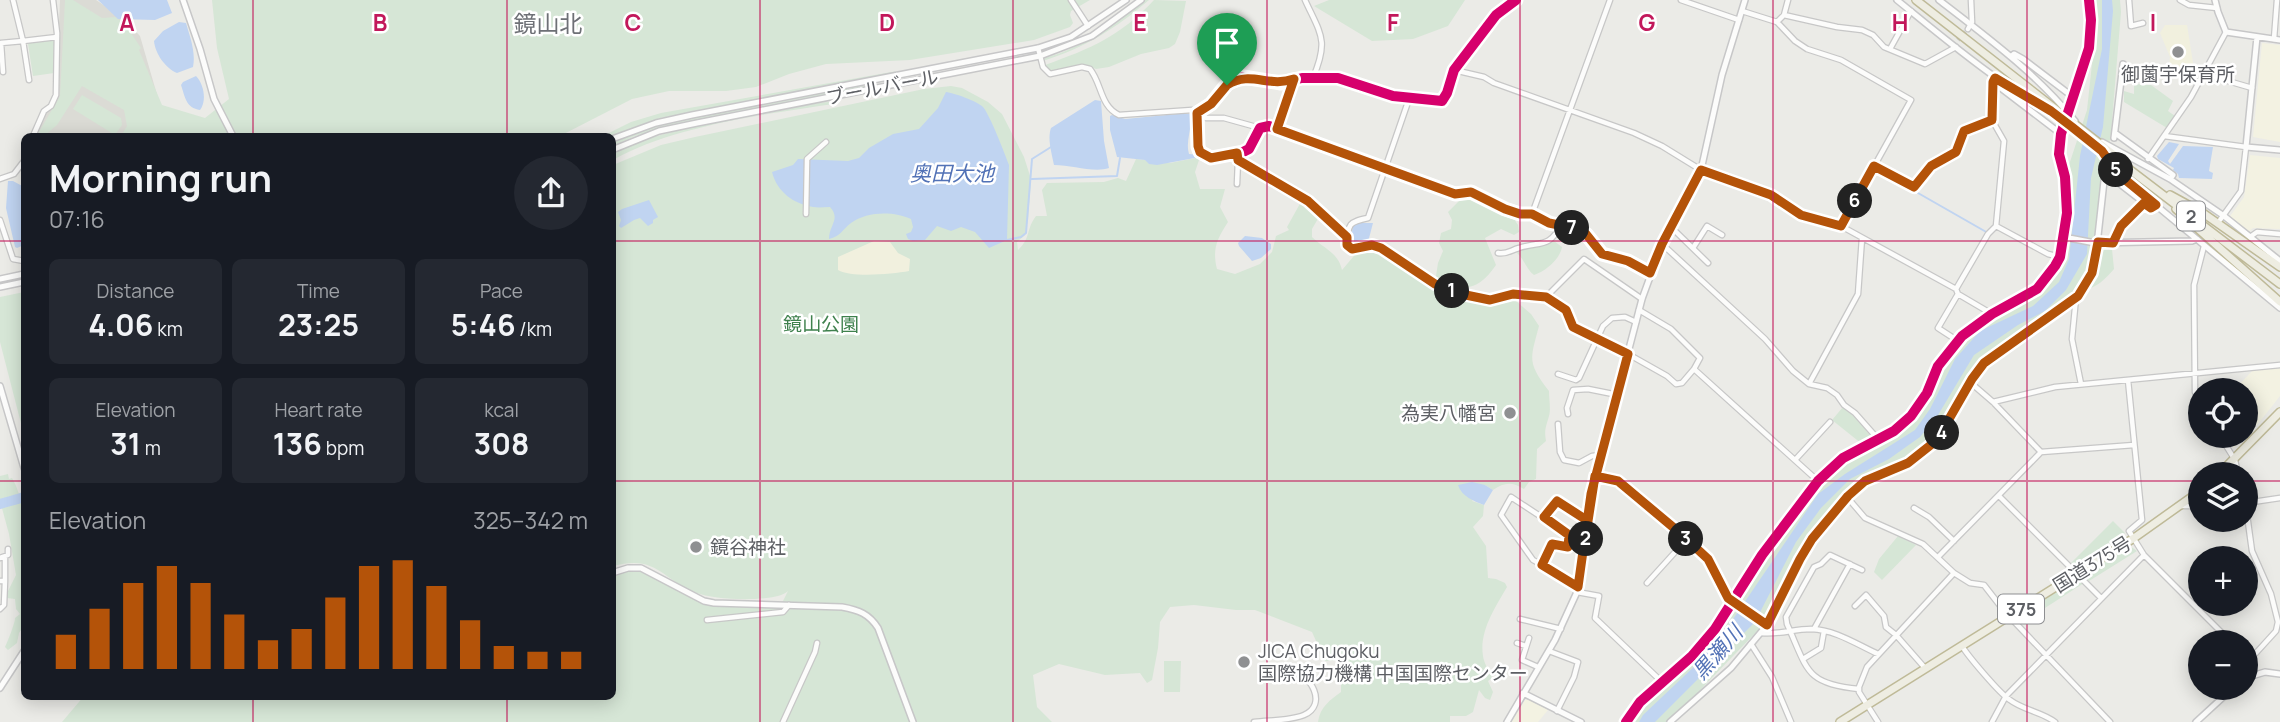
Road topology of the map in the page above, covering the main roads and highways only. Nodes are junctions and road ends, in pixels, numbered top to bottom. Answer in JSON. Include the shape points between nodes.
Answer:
{"nodes":[{"id":1,"x":1916,"y":0,"type":"edge"},
{"id":2,"x":2125,"y":166,"type":"junction"},
{"id":3,"x":2280,"y":264,"type":"edge"},
{"id":4,"x":2280,"y":284,"type":"edge"},
{"id":5,"x":2280,"y":302,"type":"edge"},
{"id":6,"x":2280,"y":412,"type":"edge"},
{"id":7,"x":2233,"y":462,"type":"edge"},
{"id":8,"x":2188,"y":500,"type":"edge"},
{"id":9,"x":1840,"y":722,"type":"edge"}],
"edges":[{"from":1,"to":2,"type":"highway","number":"2"},
{"from":2,"to":3,"type":"highway"},
{"from":2,"to":4,"type":"highway","number":"2"},
{"from":2,"to":5,"type":"highway"},
{"from":6,"to":7,"type":"highway"},
{"from":8,"to":9,"type":"highway","name":"国道375号","number":"375"}]}
